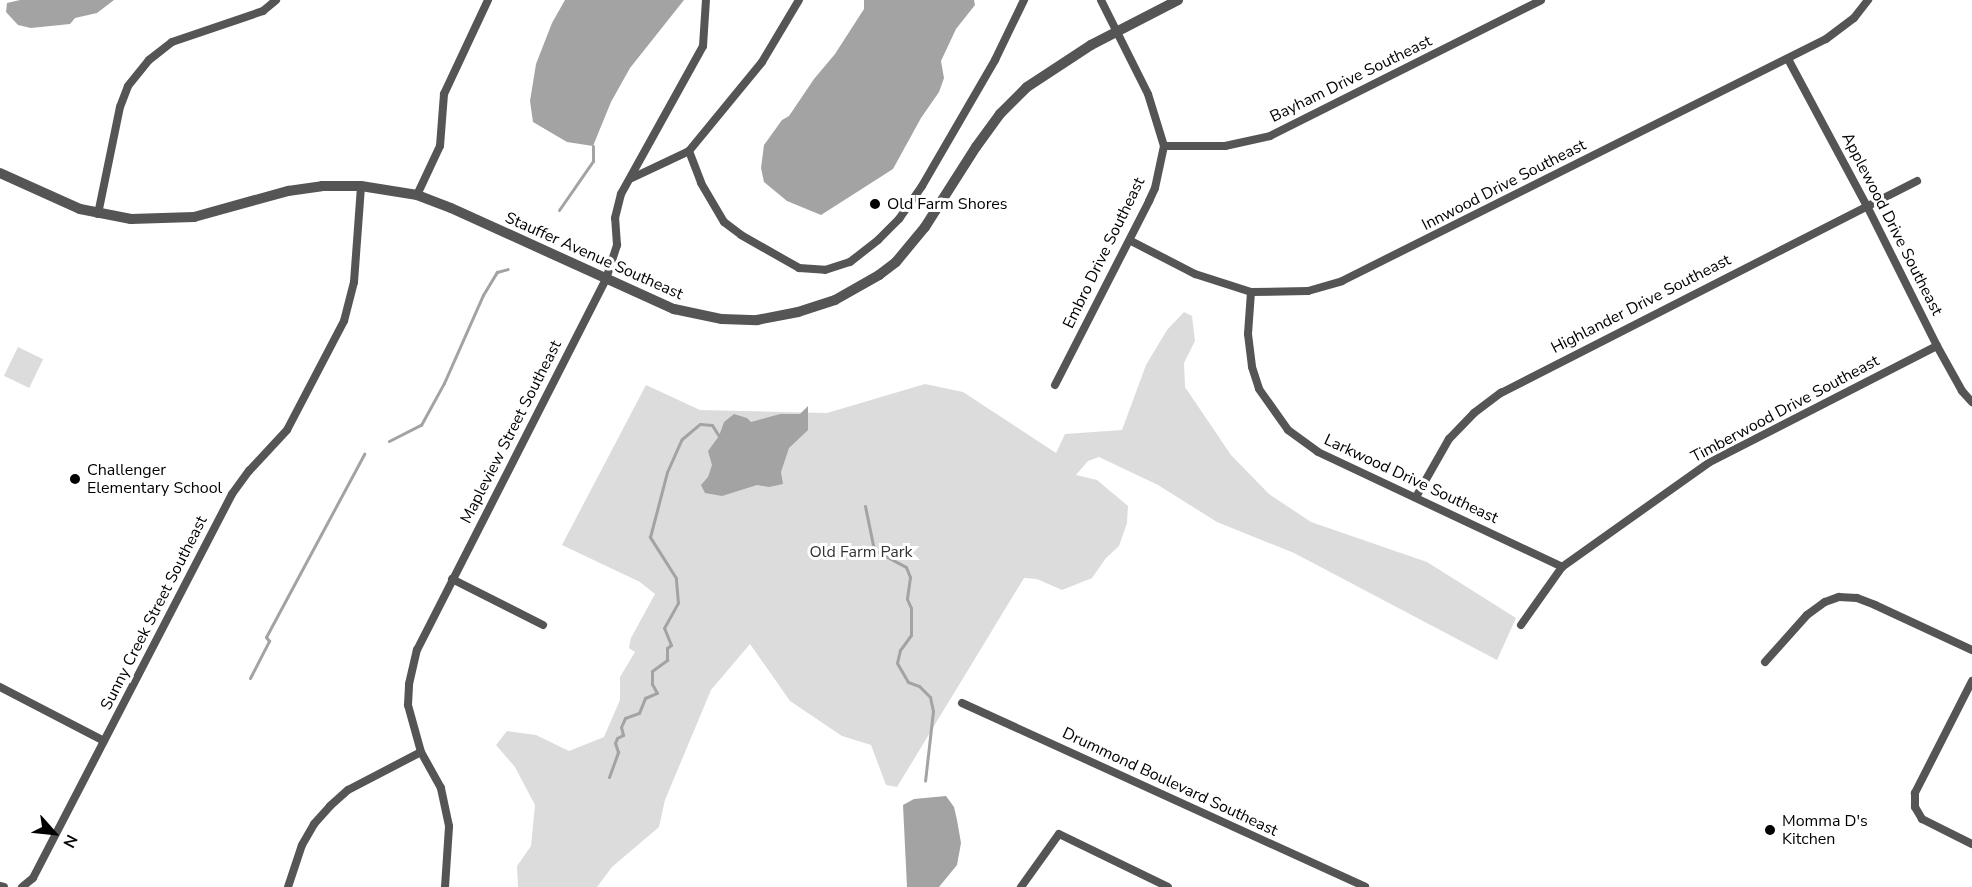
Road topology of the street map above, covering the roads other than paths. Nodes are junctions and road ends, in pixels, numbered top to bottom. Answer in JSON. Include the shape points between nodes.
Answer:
{"nodes":[{"id":1,"x":276,"y":0,"type":"edge"},
{"id":2,"x":488,"y":0,"type":"edge"},
{"id":3,"x":706,"y":0,"type":"edge"},
{"id":4,"x":799,"y":0,"type":"edge"},
{"id":5,"x":1024,"y":0,"type":"edge"},
{"id":6,"x":1101,"y":0,"type":"edge"},
{"id":7,"x":1178,"y":0,"type":"edge"},
{"id":8,"x":1541,"y":0,"type":"edge"},
{"id":9,"x":1868,"y":0,"type":"edge"},
{"id":10,"x":1116,"y":32,"type":"junction"},
{"id":11,"x":1788,"y":58,"type":"junction"},
{"id":12,"x":1164,"y":146,"type":"junction"},
{"id":13,"x":689,"y":151,"type":"junction"},
{"id":14,"x":0,"y":173,"type":"edge"},
{"id":15,"x":632,"y":178,"type":"junction"},
{"id":16,"x":1917,"y":181,"type":"dead end"},
{"id":17,"x":360,"y":186,"type":"junction"},
{"id":18,"x":417,"y":195,"type":"junction"},
{"id":19,"x":1868,"y":207,"type":"junction"},
{"id":20,"x":98,"y":214,"type":"junction"},
{"id":21,"x":1131,"y":241,"type":"junction"},
{"id":22,"x":606,"y":279,"type":"junction"},
{"id":23,"x":1251,"y":292,"type":"junction"},
{"id":24,"x":1937,"y":346,"type":"junction"},
{"id":25,"x":1055,"y":385,"type":"dead end"},
{"id":26,"x":1972,"y":402,"type":"edge"},
{"id":27,"x":1416,"y":497,"type":"junction"},
{"id":28,"x":1562,"y":567,"type":"junction"},
{"id":29,"x":452,"y":579,"type":"junction"},
{"id":30,"x":1521,"y":625,"type":"dead end"},
{"id":31,"x":543,"y":626,"type":"dead end"},
{"id":32,"x":1972,"y":650,"type":"edge"},
{"id":33,"x":1765,"y":662,"type":"dead end"},
{"id":34,"x":1972,"y":681,"type":"edge"},
{"id":35,"x":0,"y":687,"type":"edge"},
{"id":36,"x":962,"y":704,"type":"dead end"},
{"id":37,"x":104,"y":741,"type":"junction"},
{"id":38,"x":421,"y":752,"type":"junction"},
{"id":39,"x":1972,"y":844,"type":"edge"},
{"id":40,"x":22,"y":887,"type":"edge"},
{"id":41,"x":288,"y":887,"type":"edge"},
{"id":42,"x":445,"y":887,"type":"edge"},
{"id":43,"x":1021,"y":887,"type":"edge"},
{"id":44,"x":1168,"y":887,"type":"edge"},
{"id":45,"x":1365,"y":887,"type":"edge"}],
"edges":[{"from":1,"to":20,"type":"street","via":[[263,11],[172,42],[149,60],[128,86],[120,106]]},
{"from":2,"to":18,"type":"street","via":[[444,94],[440,146]]},
{"from":3,"to":15,"type":"street","name":"Mapleview Street Southeast","via":[[703,46]]},
{"from":4,"to":13,"type":"street","via":[[762,62]]},
{"from":5,"to":13,"type":"street","via":[[995,60],[922,186],[892,226],[850,262],[825,270],[799,268],[741,235],[724,222],[701,183]]},
{"from":6,"to":10,"type":"street","name":"Embro Drive Southeast"},
{"from":7,"to":10,"type":"street","name":"Stauffer Avenue Southeast"},
{"from":8,"to":12,"type":"street","name":"Bayham Drive Southeast","via":[[1270,136],[1225,146]]},
{"from":9,"to":11,"type":"street","name":"Innwood Drive Southeast","via":[[1839,30]]},
{"from":10,"to":12,"type":"street","name":"Embro Drive Southeast","via":[[1148,94]]},
{"from":10,"to":22,"type":"street","name":"Stauffer Avenue Southeast","via":[[1027,87],[1000,114],[925,227],[896,261],[834,300],[756,320],[722,319],[674,309]]},
{"from":11,"to":19,"type":"street","name":"Applewood Drive Southeast"},
{"from":11,"to":23,"type":"street","name":"Innwood Drive Southeast","via":[[1342,281],[1308,291]]},
{"from":12,"to":21,"type":"street","name":"Embro Drive Southeast","via":[[1155,188]]},
{"from":13,"to":15,"type":"street"},
{"from":14,"to":20,"type":"street","name":"Stauffer Avenue Southeast"},
{"from":15,"to":22,"type":"street","name":"Mapleview Street Southeast","via":[[619,202],[615,253]]},
{"from":16,"to":19,"type":"street","name":"Highlander Drive Southeast"},
{"from":17,"to":18,"type":"street","name":"Stauffer Avenue Southeast"},
{"from":17,"to":20,"type":"street","name":"Stauffer Avenue Southeast","via":[[288,191],[178,219]]},
{"from":17,"to":37,"type":"street","name":"Sunny Creek Street Southeast","via":[[354,282],[344,321],[287,430],[232,494]]},
{"from":18,"to":22,"type":"street","name":"Stauffer Avenue Southeast"},
{"from":19,"to":24,"type":"street","name":"Applewood Drive Southeast"},
{"from":19,"to":27,"type":"street","name":"Highlander Drive Southeast","via":[[1501,393],[1449,439]]},
{"from":21,"to":23,"type":"street","name":"Innwood Drive Southeast","via":[[1195,274]]},
{"from":21,"to":25,"type":"street","name":"Embro Drive Southeast"},
{"from":22,"to":29,"type":"street","name":"Mapleview Street Southeast"},
{"from":23,"to":27,"type":"street","name":"Larkwood Drive Southeast","via":[[1248,334],[1252,367],[1259,388],[1288,430],[1318,452]]},
{"from":24,"to":26,"type":"street","name":"Applewood Drive Southeast"},
{"from":24,"to":28,"type":"street","name":"Timberwood Drive Southeast","via":[[1710,462]]},
{"from":27,"to":28,"type":"street","name":"Larkwood Drive Southeast"},
{"from":28,"to":30,"type":"street","name":"Timberwood Drive Southeast"},
{"from":29,"to":31,"type":"street"},
{"from":29,"to":38,"type":"street","name":"Mapleview Street Southeast","via":[[417,650],[409,684],[408,705]]},
{"from":32,"to":33,"type":"street","via":[[1875,605],[1839,597],[1808,615]]},
{"from":34,"to":39,"type":"street","via":[[1915,793],[1922,819]]},
{"from":35,"to":37,"type":"street"},
{"from":36,"to":45,"type":"street","name":"Drummond Boulevard Southeast"},
{"from":37,"to":40,"type":"street","name":"Sunny Creek Street Southeast","via":[[33,878]]},
{"from":38,"to":41,"type":"street","via":[[348,790],[330,806],[302,845]]},
{"from":38,"to":42,"type":"street","name":"Mapleview Street Southeast","via":[[441,788],[449,826]]},
{"from":43,"to":44,"type":"street","via":[[1059,834]]}]}
